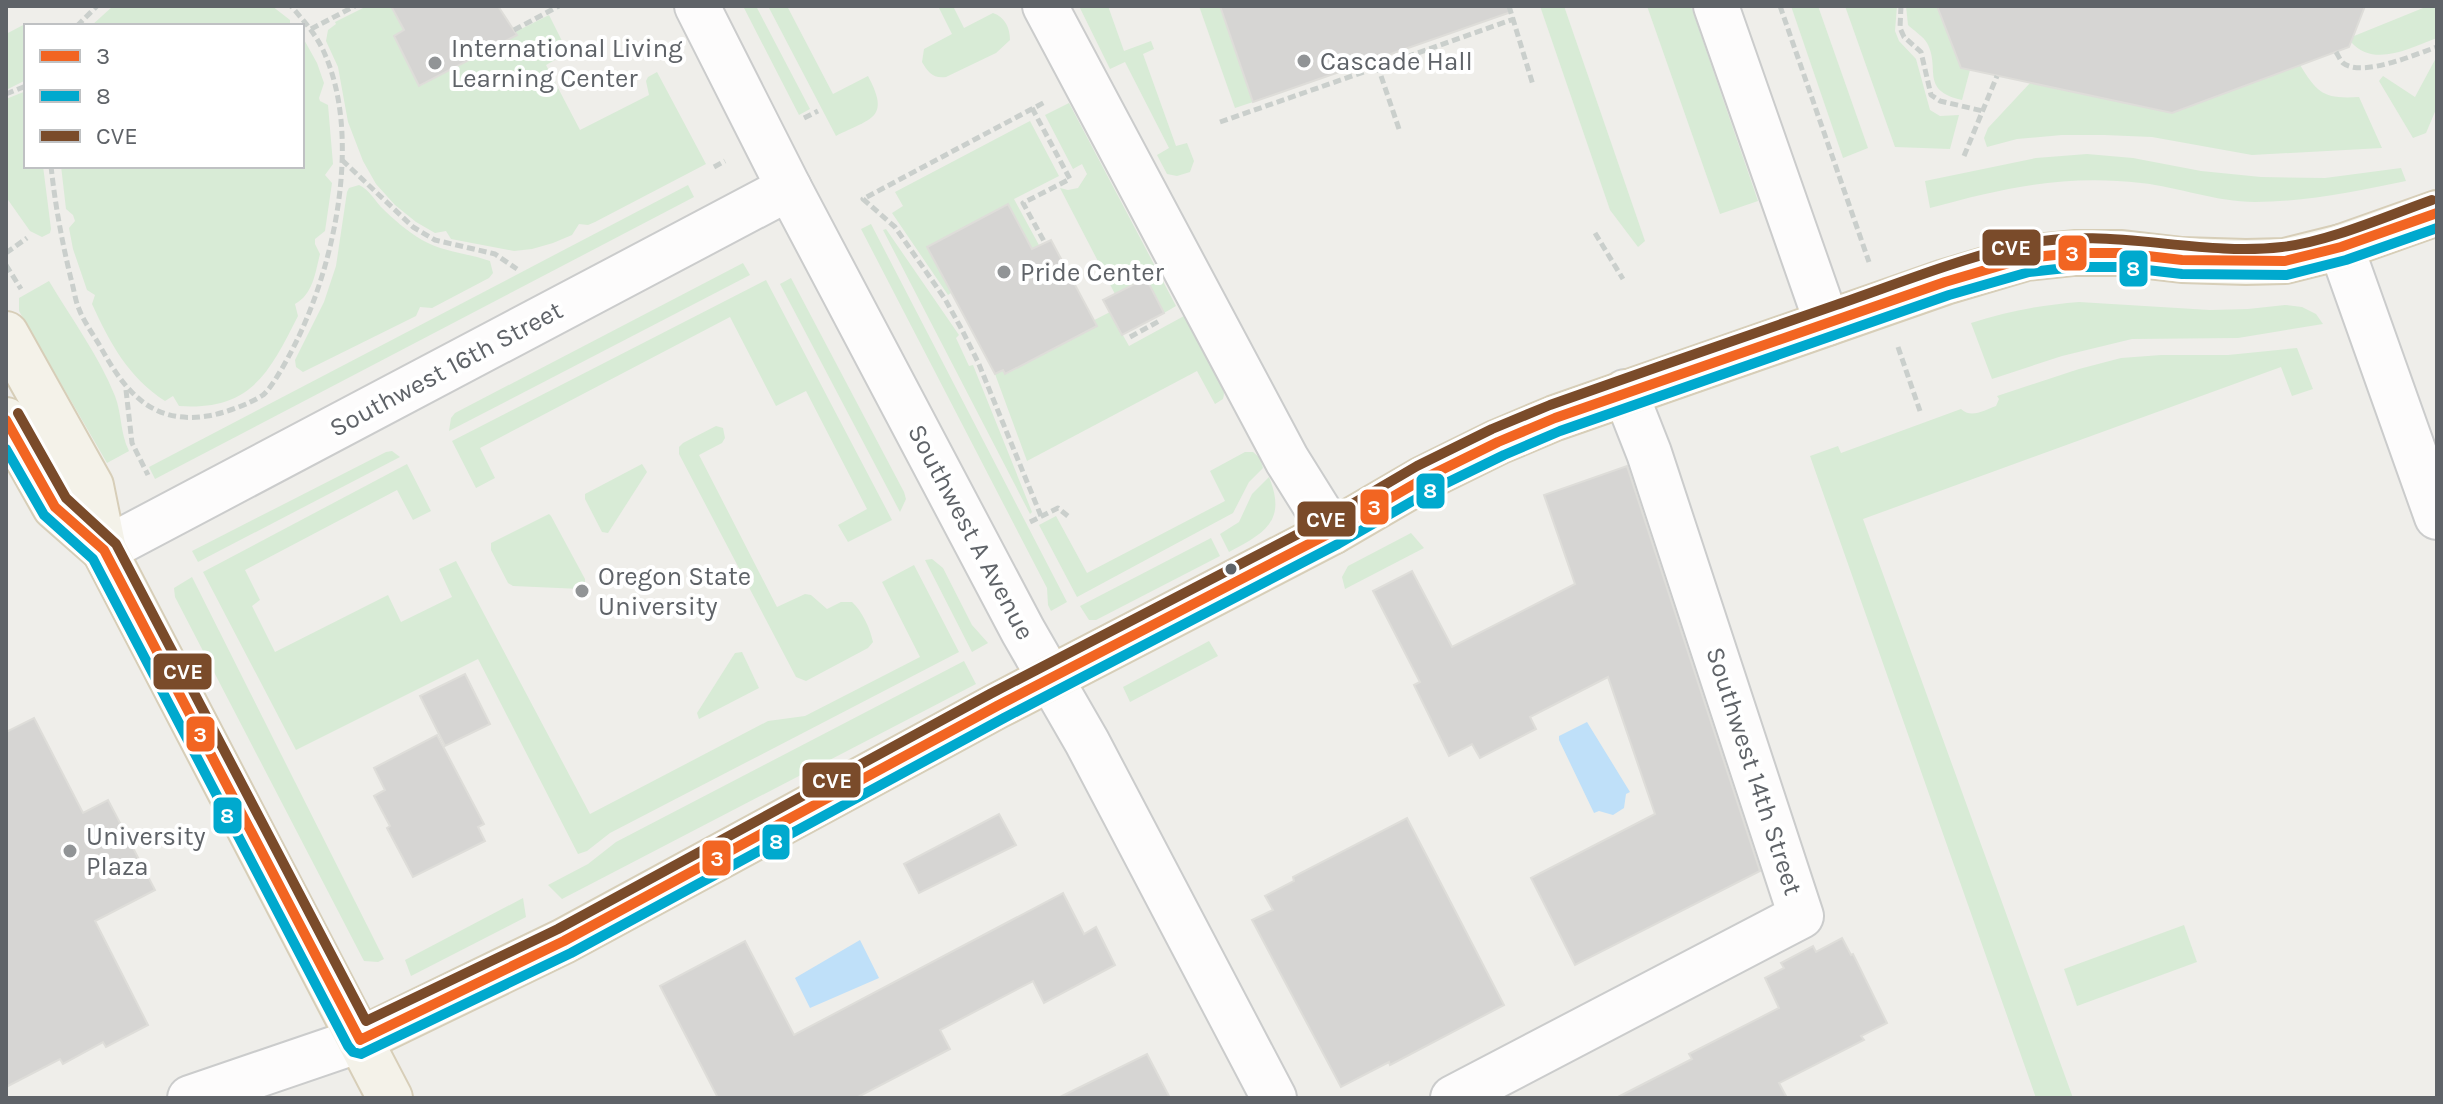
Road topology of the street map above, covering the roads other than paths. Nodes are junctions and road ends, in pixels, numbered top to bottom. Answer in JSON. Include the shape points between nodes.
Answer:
{"nodes":[{"id":1,"x":697,"y":6,"type":"edge"},
{"id":2,"x":1045,"y":6,"type":"edge"},
{"id":3,"x":1716,"y":6,"type":"edge"},
{"id":4,"x":789,"y":188,"type":"junction"},
{"id":5,"x":2437,"y":213,"type":"edge"},
{"id":6,"x":2341,"y":247,"type":"junction"},
{"id":7,"x":1827,"y":323,"type":"junction"},
{"id":8,"x":6,"y":334,"type":"edge"},
{"id":9,"x":1625,"y":392,"type":"junction"},
{"id":10,"x":6,"y":420,"type":"edge"},
{"id":11,"x":2437,"y":517,"type":"edge"},
{"id":12,"x":1332,"y":532,"type":"junction"},
{"id":13,"x":104,"y":550,"type":"junction"},
{"id":14,"x":1049,"y":679,"type":"junction"},
{"id":15,"x":360,"y":1040,"type":"junction"},
{"id":16,"x":190,"y":1098,"type":"edge"},
{"id":17,"x":390,"y":1098,"type":"edge"},
{"id":18,"x":1274,"y":1098,"type":"edge"},
{"id":19,"x":1453,"y":1098,"type":"edge"}],
"edges":[{"from":1,"to":4,"type":"street","name":"Southwest A Avenue"},
{"from":2,"to":12,"type":"street","via":[[1287,460]]},
{"from":3,"to":7,"type":"street"},
{"from":4,"to":13,"type":"street","name":"Southwest 16th Street"},
{"from":4,"to":14,"type":"street","name":"Southwest A Avenue"},
{"from":5,"to":6,"type":"main road"},
{"from":6,"to":7,"type":"main road","via":[[2259,262],[2122,253],[2026,258]]},
{"from":6,"to":11,"type":"street"},
{"from":7,"to":9,"type":"main road"},
{"from":8,"to":13,"type":"main road","via":[[91,486]]},
{"from":9,"to":12,"type":"main road","via":[[1498,442]]},
{"from":9,"to":19,"type":"street","name":"Southwest 14th Street","via":[[1801,916]]},
{"from":10,"to":13,"type":"main road","via":[[55,507]]},
{"from":12,"to":14,"type":"main road"},
{"from":13,"to":15,"type":"main road"},
{"from":14,"to":15,"type":"main road","via":[[564,941]]},
{"from":14,"to":18,"type":"street","name":"Southwest A Avenue"},
{"from":15,"to":16,"type":"street"},
{"from":15,"to":17,"type":"main road"}]}
